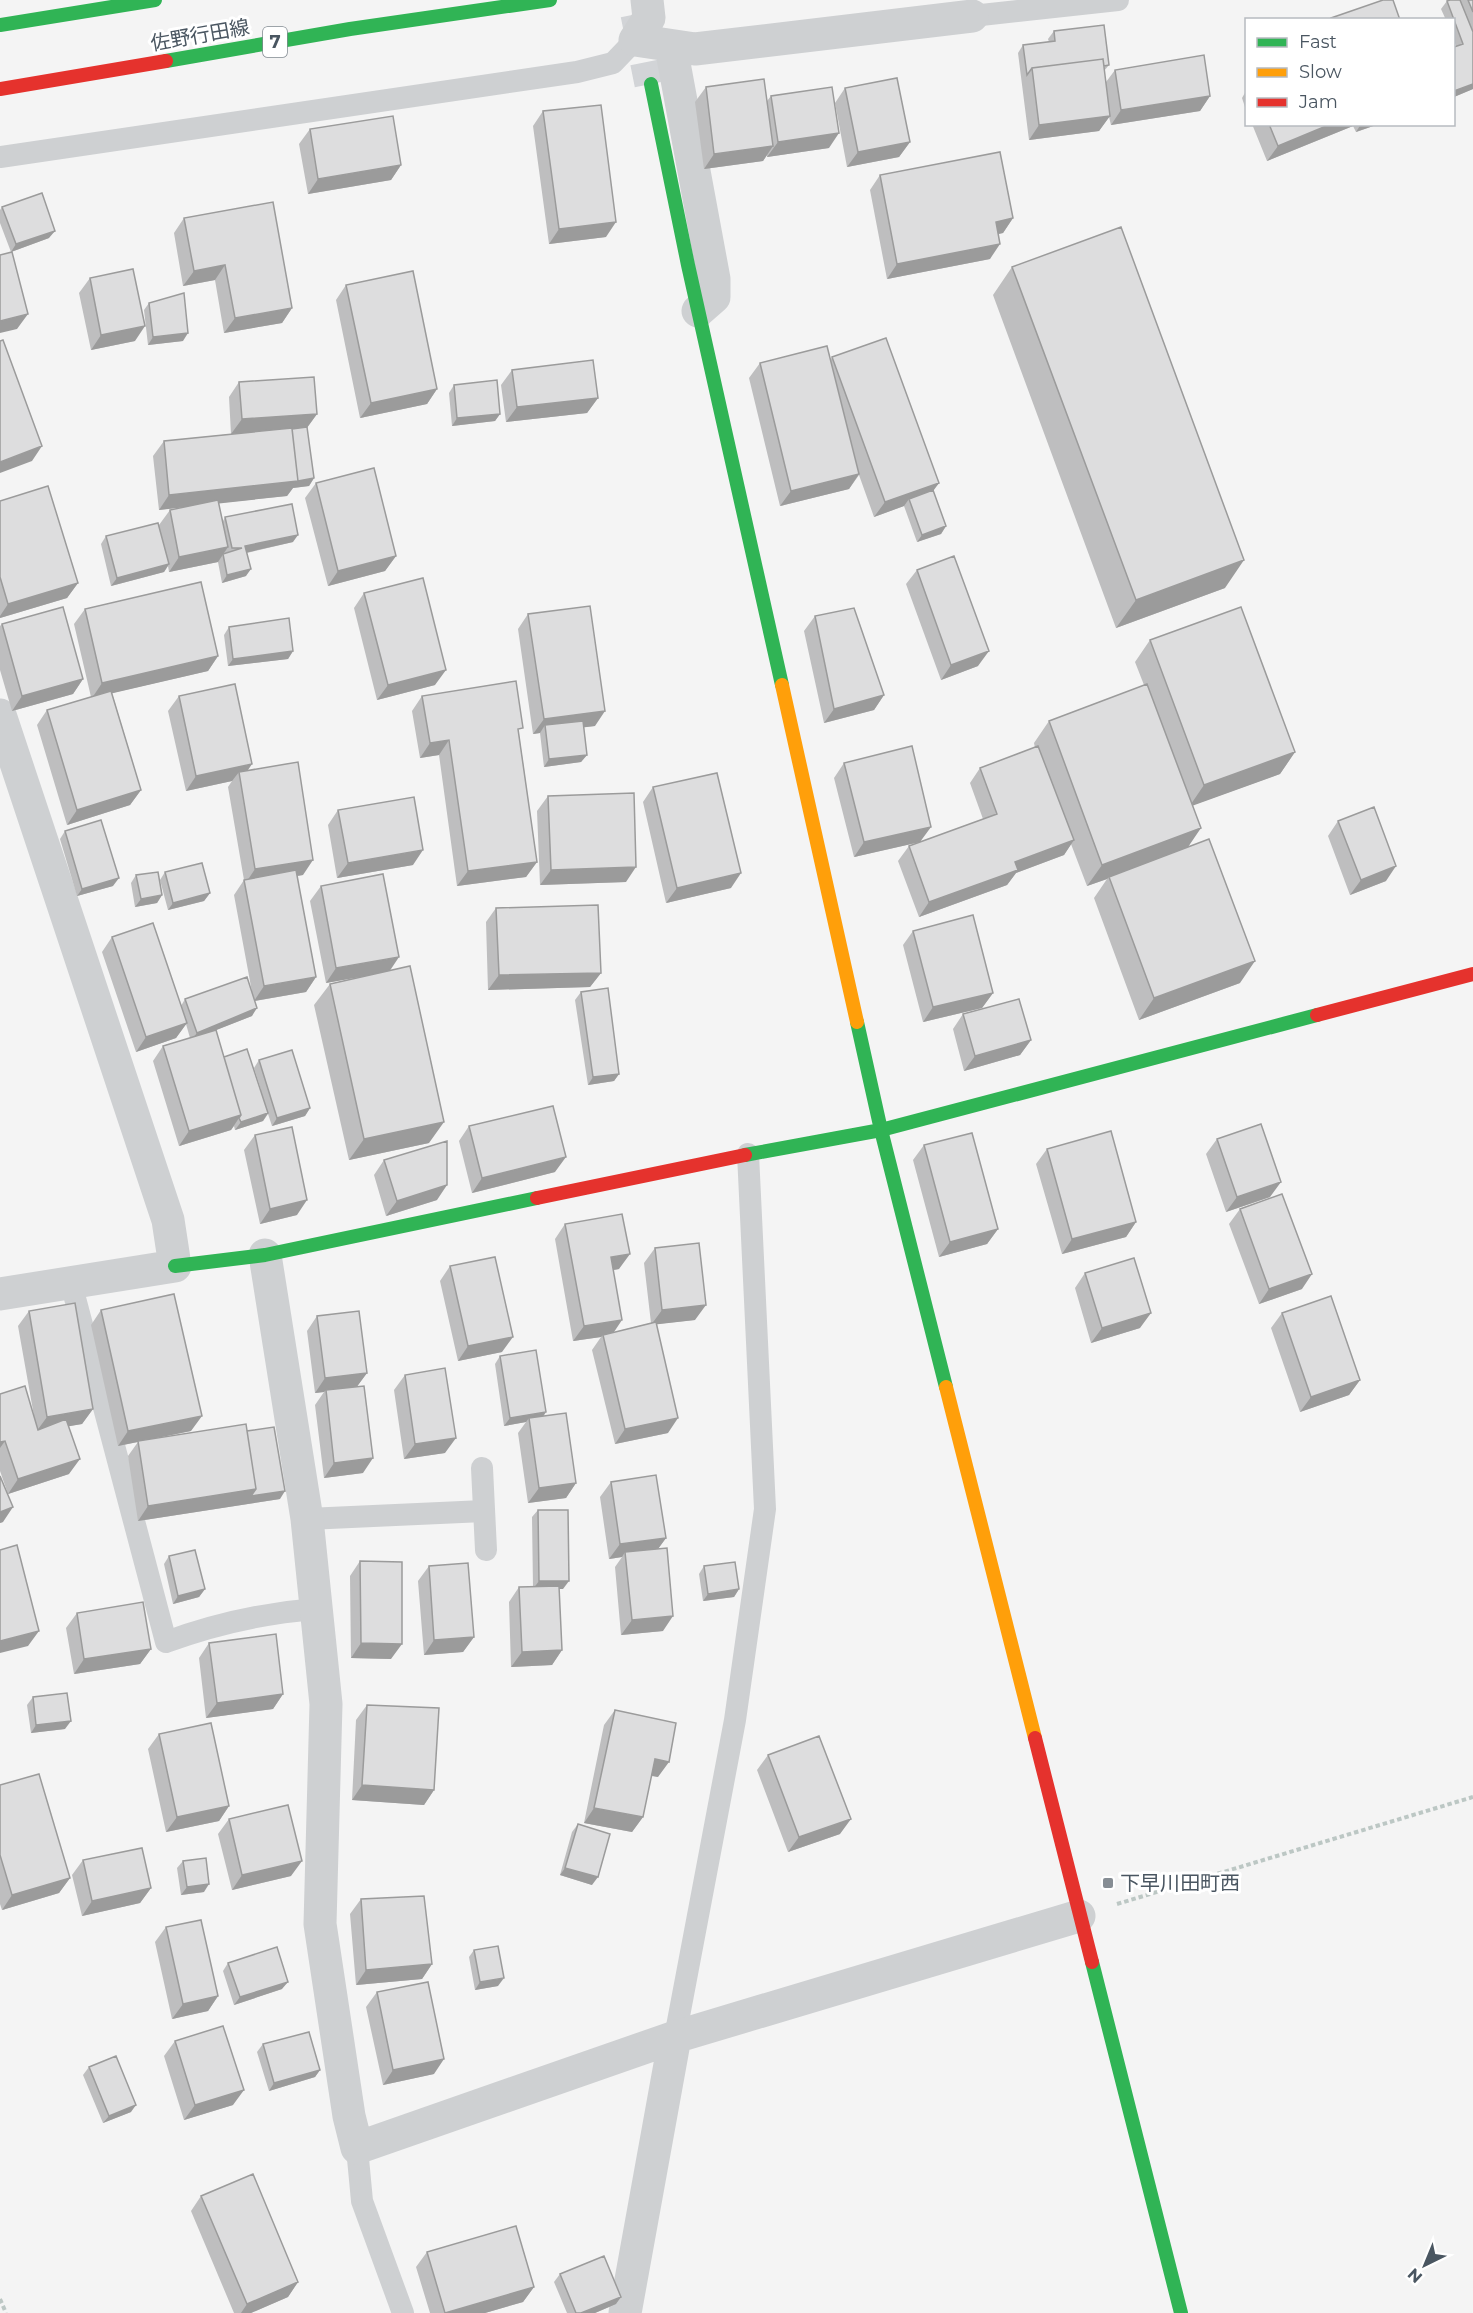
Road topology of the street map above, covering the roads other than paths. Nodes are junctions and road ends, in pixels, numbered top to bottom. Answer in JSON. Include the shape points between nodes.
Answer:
{"nodes":[{"id":1,"x":155,"y":0,"type":"edge"},
{"id":2,"x":550,"y":0,"type":"edge"},
{"id":3,"x":647,"y":0,"type":"edge"},
{"id":4,"x":1118,"y":0,"type":"edge"},
{"id":5,"x":972,"y":16,"type":"joint"},
{"id":6,"x":0,"y":25,"type":"edge"},
{"id":7,"x":635,"y":40,"type":"junction"},
{"id":8,"x":671,"y":46,"type":"junction"},
{"id":9,"x":651,"y":84,"type":"tunnel mouth"},
{"id":10,"x":0,"y":89,"type":"edge"},
{"id":11,"x":0,"y":157,"type":"edge"},
{"id":12,"x":698,"y":311,"type":"junction"},
{"id":13,"x":0,"y":715,"type":"edge"},
{"id":14,"x":1473,"y":974,"type":"edge"},
{"id":15,"x":881,"y":1130,"type":"junction"},
{"id":16,"x":748,"y":1154,"type":"junction"},
{"id":17,"x":265,"y":1255,"type":"junction"},
{"id":18,"x":175,"y":1266,"type":"junction"},
{"id":19,"x":71,"y":1283,"type":"junction"},
{"id":20,"x":0,"y":1294,"type":"edge"},
{"id":21,"x":482,"y":1468,"type":"dead end"},
{"id":22,"x":484,"y":1511,"type":"junction"},
{"id":23,"x":307,"y":1519,"type":"junction"},
{"id":24,"x":486,"y":1550,"type":"dead end"},
{"id":25,"x":316,"y":1610,"type":"junction"},
{"id":26,"x":1079,"y":1916,"type":"junction"},
{"id":27,"x":675,"y":2037,"type":"junction"},
{"id":28,"x":357,"y":2148,"type":"junction"},
{"id":29,"x":403,"y":2313,"type":"edge"},
{"id":30,"x":625,"y":2313,"type":"edge"},
{"id":31,"x":1181,"y":2313,"type":"edge"}],
"edges":[{"from":1,"to":6,"type":"street"},
{"from":2,"to":10,"type":"street","name":"佐野行田線","number":"7","via":[[350,29]]},
{"from":3,"to":7,"type":"street","via":[[649,18]]},
{"from":4,"to":5,"type":"lane"},
{"from":5,"to":8,"type":"street","via":[[696,50]]},
{"from":7,"to":8,"type":"street"},
{"from":7,"to":11,"type":"lane","via":[[613,63],[577,72]]},
{"from":8,"to":12,"type":"street","via":[[714,279],[714,297]]},
{"from":9,"to":12,"type":"street"},
{"from":12,"to":15,"type":"street"},
{"from":13,"to":18,"type":"street","via":[[168,1220]]},
{"from":14,"to":15,"type":"street"},
{"from":15,"to":16,"type":"street"},
{"from":15,"to":26,"type":"street"},
{"from":16,"to":17,"type":"street"},
{"from":16,"to":27,"type":"lane","via":[[765,1509],[735,1719]]},
{"from":17,"to":18,"type":"street"},
{"from":17,"to":23,"type":"street"},
{"from":18,"to":19,"type":"street"},
{"from":19,"to":20,"type":"street"},
{"from":19,"to":25,"type":"lane","via":[[166,1642],[272,1613]]},
{"from":21,"to":22,"type":"lane"},
{"from":22,"to":23,"type":"lane"},
{"from":22,"to":24,"type":"lane"},
{"from":23,"to":25,"type":"street"},
{"from":25,"to":28,"type":"street","via":[[326,1704],[320,1924]]},
{"from":26,"to":27,"type":"street"},
{"from":26,"to":31,"type":"street"},
{"from":27,"to":28,"type":"street"},
{"from":27,"to":30,"type":"street"},
{"from":28,"to":29,"type":"lane","via":[[362,2201]]}]}
